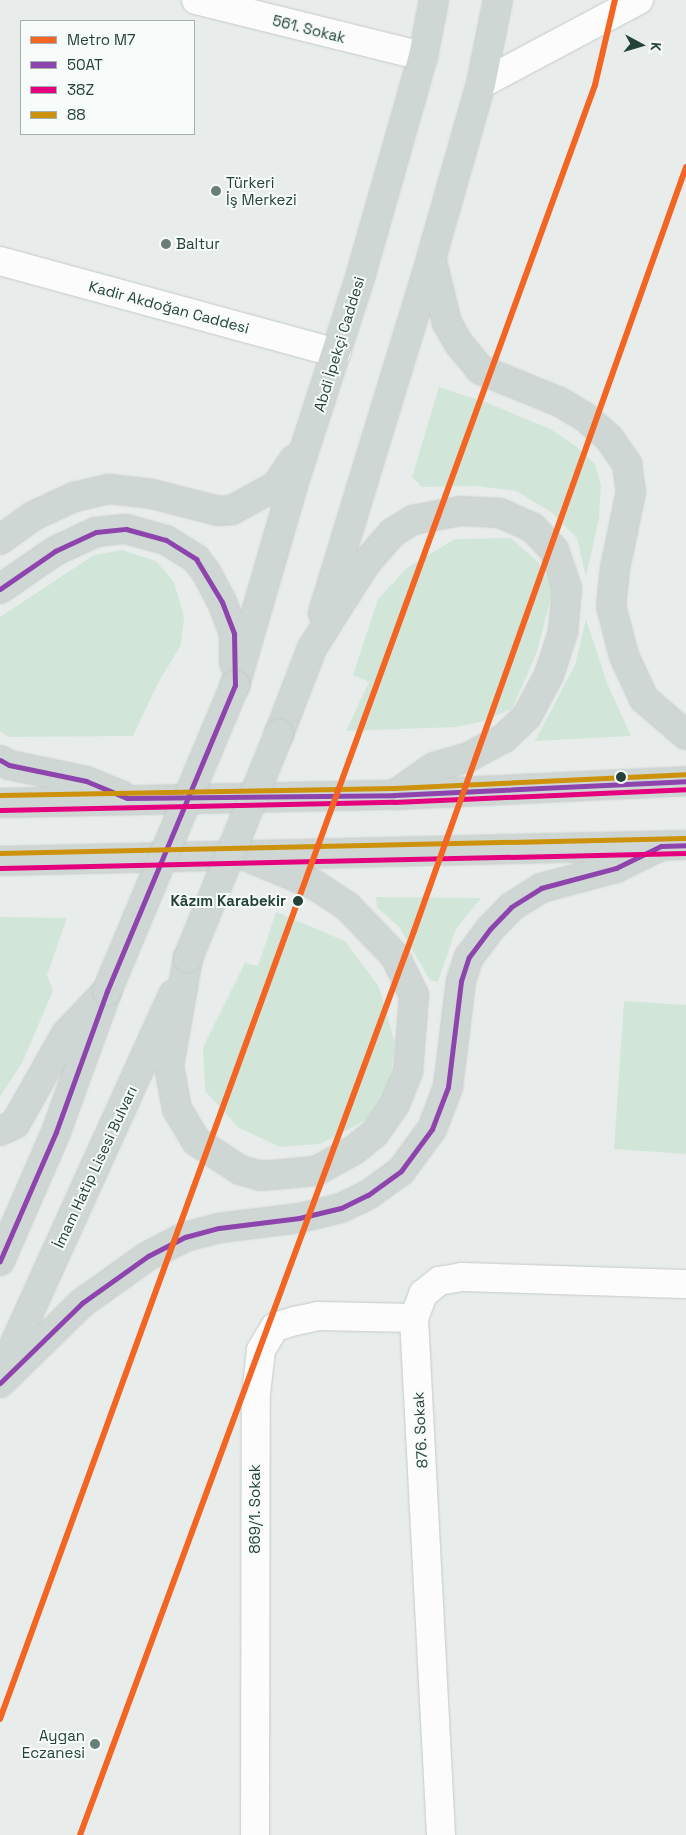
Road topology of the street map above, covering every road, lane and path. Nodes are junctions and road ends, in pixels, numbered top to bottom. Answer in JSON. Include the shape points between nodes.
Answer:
{"nodes":[{"id":1,"x":196,"y":0,"type":"edge"},
{"id":2,"x":434,"y":0,"type":"edge"},
{"id":3,"x":498,"y":0,"type":"edge"},
{"id":4,"x":639,"y":0,"type":"edge"},
{"id":5,"x":423,"y":56,"type":"junction"},
{"id":6,"x":481,"y":84,"type":"junction"},
{"id":7,"x":431,"y":260,"type":"junction"},
{"id":8,"x":0,"y":261,"type":"edge"},
{"id":9,"x":337,"y":353,"type":"junction"},
{"id":10,"x":309,"y":437,"type":"junction"},
{"id":11,"x":0,"y":540,"type":"edge"},
{"id":12,"x":0,"y":589,"type":"edge"},
{"id":13,"x":312,"y":648,"type":"junction"},
{"id":14,"x":234,"y":685,"type":"junction"},
{"id":15,"x":686,"y":735,"type":"edge"},
{"id":16,"x":0,"y":760,"type":"edge"},
{"id":17,"x":686,"y":781,"type":"edge"},
{"id":18,"x":394,"y":795,"type":"junction"},
{"id":19,"x":127,"y":798,"type":"junction"},
{"id":20,"x":0,"y":803,"type":"edge"},
{"id":21,"x":674,"y":846,"type":"edge"},
{"id":22,"x":248,"y":857,"type":"junction"},
{"id":23,"x":58,"y":859,"type":"junction"},
{"id":24,"x":0,"y":862,"type":"edge"},
{"id":25,"x":0,"y":873,"type":"edge"},
{"id":26,"x":188,"y":958,"type":"junction"},
{"id":27,"x":107,"y":991,"type":"junction"},
{"id":28,"x":0,"y":1131,"type":"edge"},
{"id":29,"x":0,"y":1261,"type":"edge"},
{"id":30,"x":686,"y":1284,"type":"edge"},
{"id":31,"x":414,"y":1318,"type":"junction"},
{"id":32,"x":0,"y":1375,"type":"edge"},
{"id":33,"x":0,"y":1383,"type":"edge"},
{"id":34,"x":255,"y":1835,"type":"edge"},
{"id":35,"x":441,"y":1835,"type":"edge"}],
"edges":[{"from":1,"to":5,"type":"street","name":"561. Sokak"},
{"from":2,"to":5,"type":"main road","name":"Abdi İpekçi Caddesi"},
{"from":3,"to":6,"type":"main road"},
{"from":4,"to":6,"type":"street"},
{"from":5,"to":9,"type":"main road","name":"Abdi İpekçi Caddesi"},
{"from":6,"to":7,"type":"main road"},
{"from":7,"to":13,"type":"main road"},
{"from":7,"to":15,"type":"main road","via":[[447,323],[481,370],[560,402],[585,417],[609,438],[627,464],[631,492],[615,568],[612,606],[624,656],[644,699]]},
{"from":8,"to":9,"type":"street","name":"Kadir Akdoğan Caddesi"},
{"from":9,"to":10,"type":"main road","name":"Abdi İpekçi Caddesi"},
{"from":10,"to":11,"type":"main road","via":[[276,486],[232,510],[108,489],[74,497],[33,516]]},
{"from":10,"to":14,"type":"main road","name":"Abdi İpekçi Caddesi"},
{"from":12,"to":14,"type":"main road","via":[[55,550],[96,532],[126,529],[166,540],[196,559],[222,602],[234,634]]},
{"from":13,"to":18,"type":"main road","via":[[366,563],[392,533],[413,520],[460,511],[500,514],[532,527],[554,550],[567,588],[563,632],[549,675],[527,716],[504,738],[469,757],[434,767]]},
{"from":13,"to":26,"type":"main road","bridge":true},
{"from":14,"to":27,"type":"main road","name":"Abdi İpekçi Caddesi","bridge":true},
{"from":16,"to":19,"type":"main road","via":[[86,780]]},
{"from":17,"to":18,"type":"main road"},
{"from":18,"to":19,"type":"main road"},
{"from":19,"to":20,"type":"main road"},
{"from":21,"to":22,"type":"main road"},
{"from":21,"to":33,"type":"main road","via":[[616,868],[540,888],[511,907],[490,928],[469,957],[461,981],[448,1087],[432,1128],[401,1171],[368,1195],[340,1208],[299,1218],[219,1228],[186,1237],[148,1256],[82,1303]]},
{"from":22,"to":23,"type":"main road"},
{"from":22,"to":26,"type":"main road","via":[[315,885],[346,906],[395,956],[414,995],[408,1072],[395,1104],[375,1133],[348,1154],[316,1171],[261,1176],[240,1170],[196,1141],[177,1110],[169,1066]]},
{"from":23,"to":24,"type":"main road"},
{"from":23,"to":25,"type":"main road"},
{"from":26,"to":32,"type":"main road","name":"İmam Hatip Lisesi Bulvarı"},
{"from":27,"to":28,"type":"main road","via":[[66,1034],[15,1124]]},
{"from":27,"to":29,"type":"main road","via":[[56,1132]]},
{"from":30,"to":31,"type":"street","name":"876. Sokak","via":[[462,1277],[439,1281],[423,1294]]},
{"from":31,"to":34,"type":"street","name":"869/1. Sokak","via":[[318,1316],[302,1319],[275,1327],[261,1350],[256,1394]]},
{"from":31,"to":35,"type":"street","name":"876. Sokak"}]}
